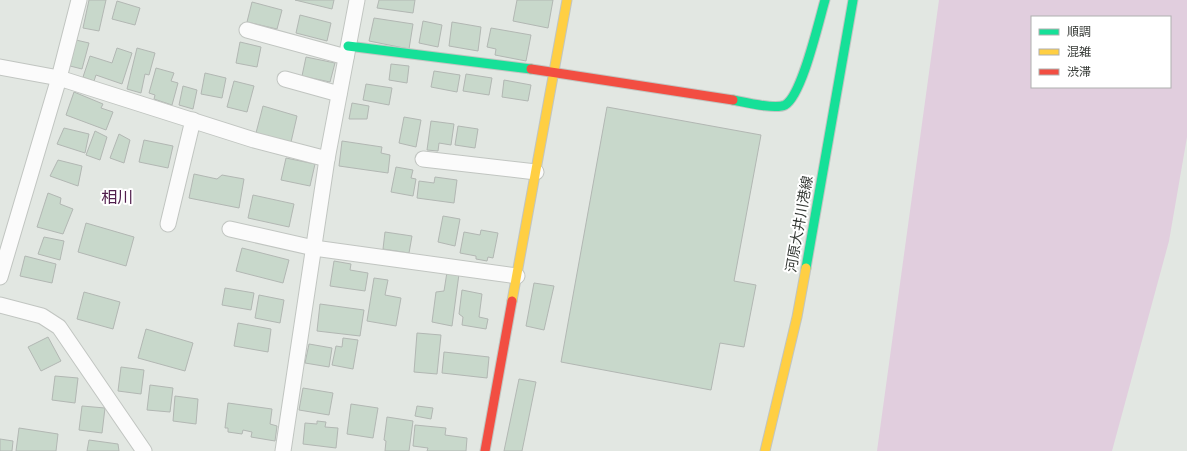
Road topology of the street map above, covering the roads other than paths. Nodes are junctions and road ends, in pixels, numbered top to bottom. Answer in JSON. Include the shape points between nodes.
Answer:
{"nodes":[{"id":1,"x":79,"y":0,"type":"edge"},
{"id":2,"x":357,"y":0,"type":"edge"},
{"id":3,"x":567,"y":0,"type":"edge"},
{"id":4,"x":825,"y":0,"type":"edge"},
{"id":5,"x":852,"y":0,"type":"edge"},
{"id":6,"x":247,"y":30,"type":"dead end"},
{"id":7,"x":347,"y":51,"type":"junction"},
{"id":8,"x":0,"y":67,"type":"edge"},
{"id":9,"x":554,"y":72,"type":"junction"},
{"id":10,"x":59,"y":78,"type":"junction"},
{"id":11,"x":284,"y":79,"type":"dead end"},
{"id":12,"x":339,"y":94,"type":"junction"},
{"id":13,"x":193,"y":120,"type":"junction"},
{"id":14,"x":327,"y":159,"type":"junction"},
{"id":15,"x":424,"y":159,"type":"dead end"},
{"id":16,"x":536,"y":172,"type":"junction"},
{"id":17,"x":168,"y":224,"type":"dead end"},
{"id":18,"x":230,"y":229,"type":"dead end"},
{"id":19,"x":314,"y":248,"type":"junction"},
{"id":20,"x":517,"y":276,"type":"junction"},
{"id":21,"x":0,"y":277,"type":"edge"},
{"id":22,"x":0,"y":306,"type":"edge"},
{"id":23,"x":144,"y":451,"type":"edge"},
{"id":24,"x":283,"y":451,"type":"edge"},
{"id":25,"x":485,"y":451,"type":"edge"},
{"id":26,"x":765,"y":451,"type":"edge"}],
"edges":[{"from":1,"to":10,"type":"street"},
{"from":2,"to":7,"type":"street"},
{"from":3,"to":9,"type":"street"},
{"from":4,"to":9,"type":"street","via":[[809,58],[796,92],[785,105],[774,107]]},
{"from":5,"to":26,"type":"street","name":"河原大井川港線","via":[[797,317]]},
{"from":6,"to":7,"type":"street"},
{"from":7,"to":9,"type":"street"},
{"from":7,"to":12,"type":"street"},
{"from":8,"to":10,"type":"street"},
{"from":9,"to":16,"type":"street"},
{"from":10,"to":13,"type":"street"},
{"from":10,"to":21,"type":"street"},
{"from":11,"to":12,"type":"street"},
{"from":12,"to":14,"type":"street"},
{"from":13,"to":14,"type":"street","via":[[254,140]]},
{"from":13,"to":17,"type":"street"},
{"from":14,"to":19,"type":"street"},
{"from":15,"to":16,"type":"street"},
{"from":16,"to":20,"type":"street"},
{"from":18,"to":19,"type":"street"},
{"from":19,"to":20,"type":"street"},
{"from":19,"to":24,"type":"street"},
{"from":20,"to":25,"type":"street"},
{"from":22,"to":23,"type":"street","via":[[42,316],[59,327]]}]}
